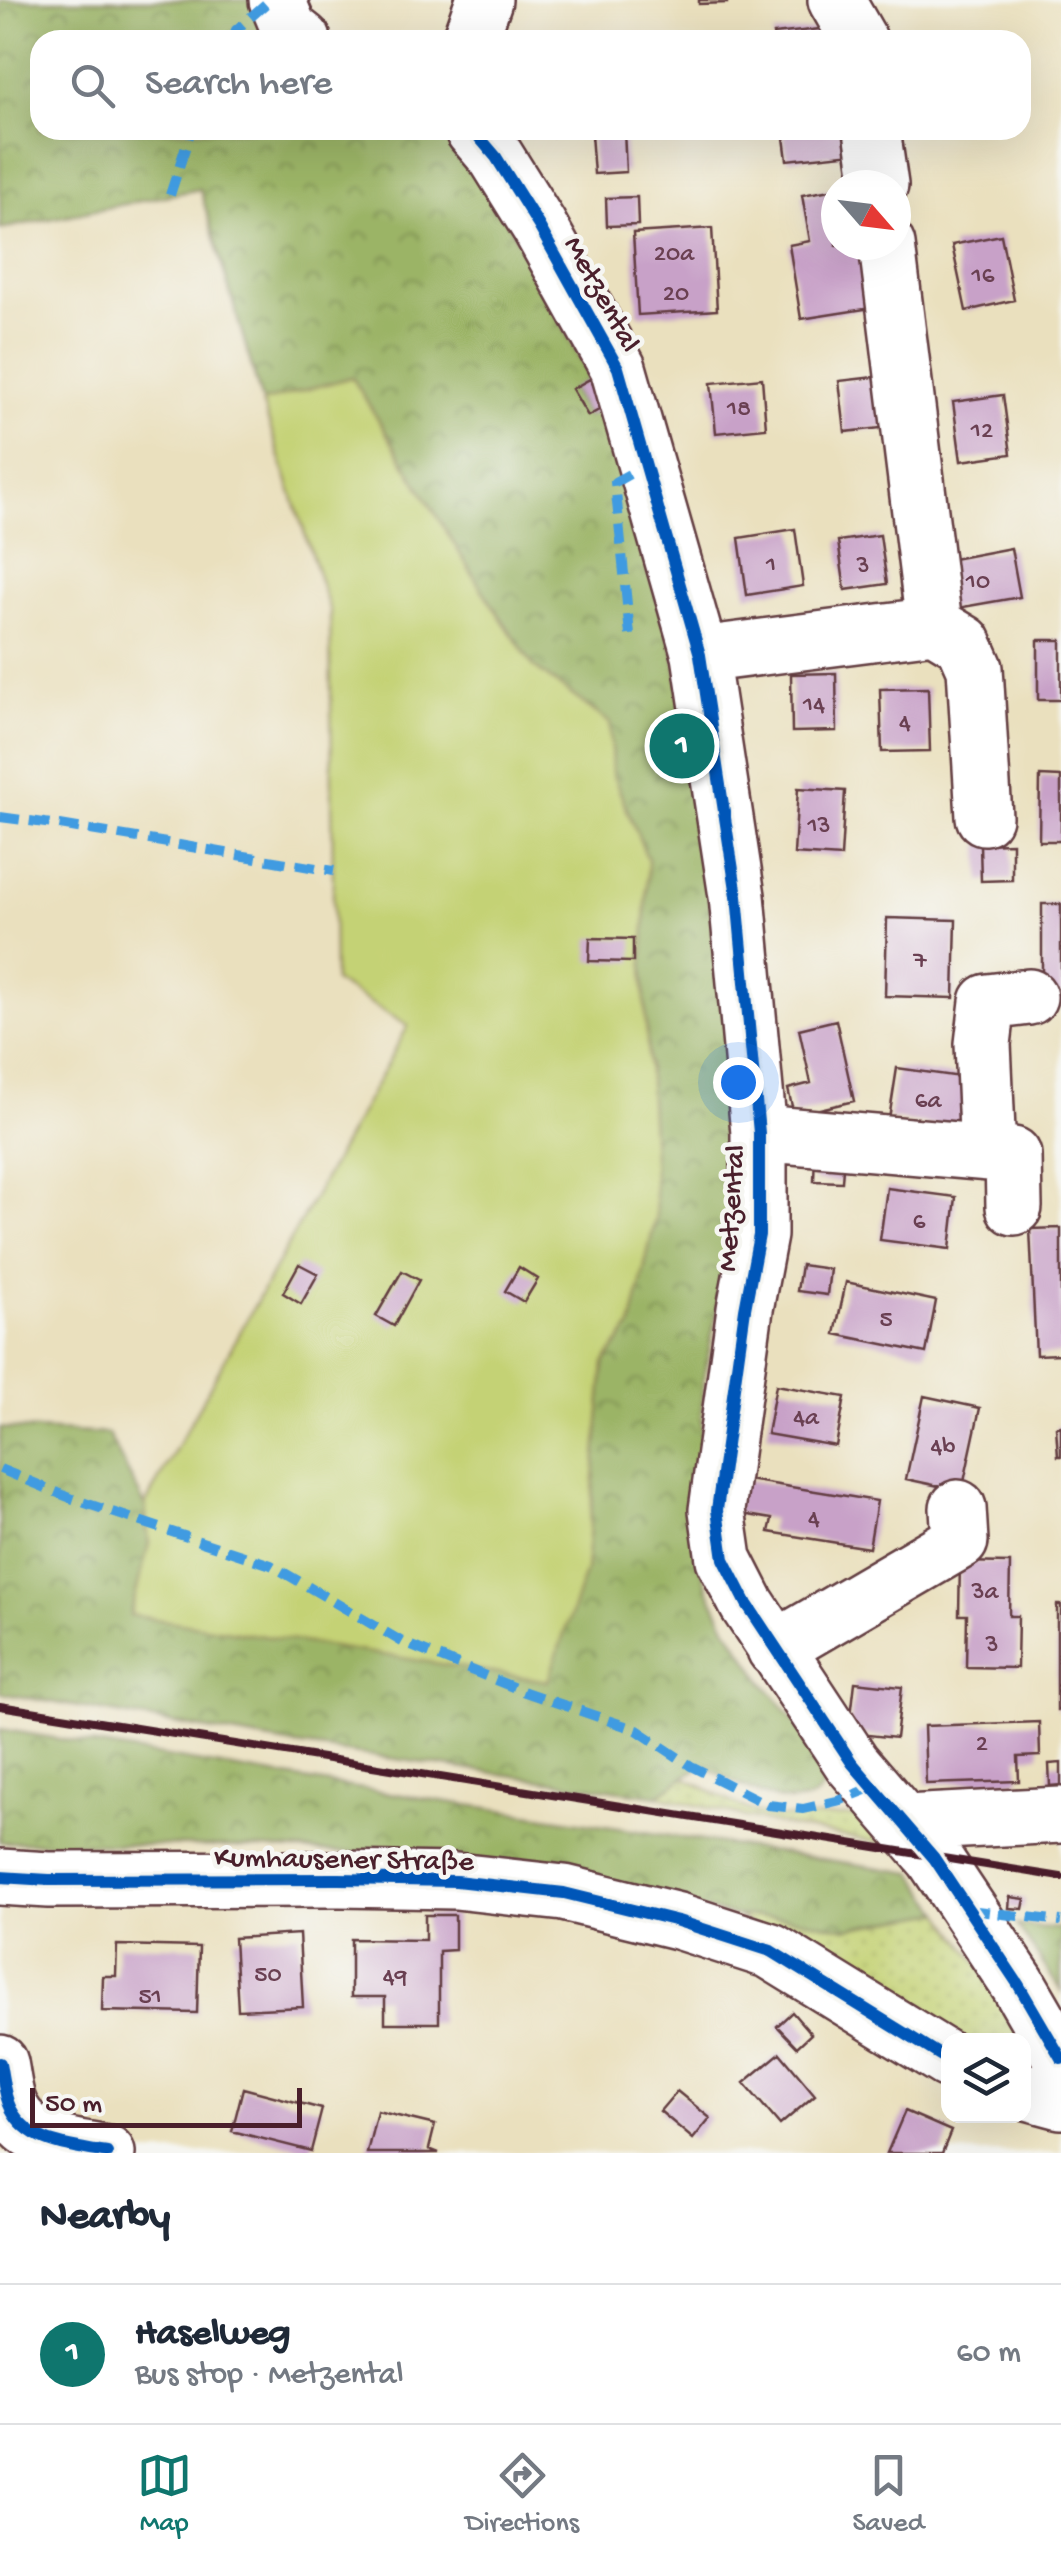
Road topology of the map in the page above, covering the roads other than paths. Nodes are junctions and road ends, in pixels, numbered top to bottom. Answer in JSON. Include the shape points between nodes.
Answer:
{"nodes":[{"id":1,"x":278,"y":0,"type":"edge"},
{"id":2,"x":484,"y":0,"type":"edge"},
{"id":3,"x":836,"y":0,"type":"edge"},
{"id":4,"x":289,"y":30,"type":"edge"},
{"id":5,"x":474,"y":30,"type":"edge"},
{"id":6,"x":853,"y":30,"type":"edge"},
{"id":7,"x":481,"y":140,"type":"edge"},
{"id":8,"x":873,"y":140,"type":"edge"},
{"id":9,"x":878,"y":170,"type":"edge"},
{"id":10,"x":889,"y":260,"type":"edge"},
{"id":11,"x":934,"y":624,"type":"junction"},
{"id":12,"x":700,"y":655,"type":"junction"},
{"id":13,"x":984,"y":817,"type":"dead end"},
{"id":14,"x":1029,"y":997,"type":"dead end"},
{"id":15,"x":760,"y":1133,"type":"junction"},
{"id":16,"x":988,"y":1153,"type":"junction"},
{"id":17,"x":1014,"y":1207,"type":"dead end"},
{"id":18,"x":958,"y":1508,"type":"dead end"},
{"id":19,"x":775,"y":1649,"type":"junction"},
{"id":20,"x":1061,"y":1815,"type":"edge"},
{"id":21,"x":905,"y":1823,"type":"junction"},
{"id":22,"x":0,"y":1877,"type":"edge"},
{"id":23,"x":941,"y":2056,"type":"edge"},
{"id":24,"x":1061,"y":2058,"type":"edge"},
{"id":25,"x":0,"y":2062,"type":"edge"},
{"id":26,"x":1031,"y":2093,"type":"edge"},
{"id":27,"x":1061,"y":2101,"type":"edge"},
{"id":28,"x":107,"y":2153,"type":"edge"}],
"edges":[{"from":1,"to":4,"type":"street"},
{"from":2,"to":5,"type":"street"},
{"from":3,"to":6,"type":"street"},
{"from":7,"to":12,"type":"street","name":"Metzental","via":[[539,226],[618,368]]},
{"from":8,"to":9,"type":"street"},
{"from":10,"to":11,"type":"street"},
{"from":11,"to":12,"type":"street"},
{"from":11,"to":13,"type":"street","via":[[964,643],[974,668]]},
{"from":12,"to":15,"type":"street","name":"Metzental","via":[[737,896]]},
{"from":14,"to":16,"type":"street","via":[[988,1002],[982,1044]]},
{"from":15,"to":16,"type":"street","name":"Metzental"},
{"from":15,"to":19,"type":"street","name":"Metzental","via":[[759,1234],[717,1510],[724,1559]]},
{"from":16,"to":17,"type":"street","via":[[1013,1155]]},
{"from":18,"to":19,"type":"street","via":[[960,1541]]},
{"from":19,"to":21,"type":"street","name":"Metzental","via":[[852,1764]]},
{"from":20,"to":21,"type":"street"},
{"from":21,"to":24,"type":"street","name":"Metzental","via":[[1008,1969]]},
{"from":22,"to":23,"type":"street","name":"Kumhausener Straße","via":[[456,1881],[564,1893],[771,1951]]},
{"from":25,"to":28,"type":"street","via":[[9,2107],[41,2140]]},
{"from":26,"to":27,"type":"street"}]}
